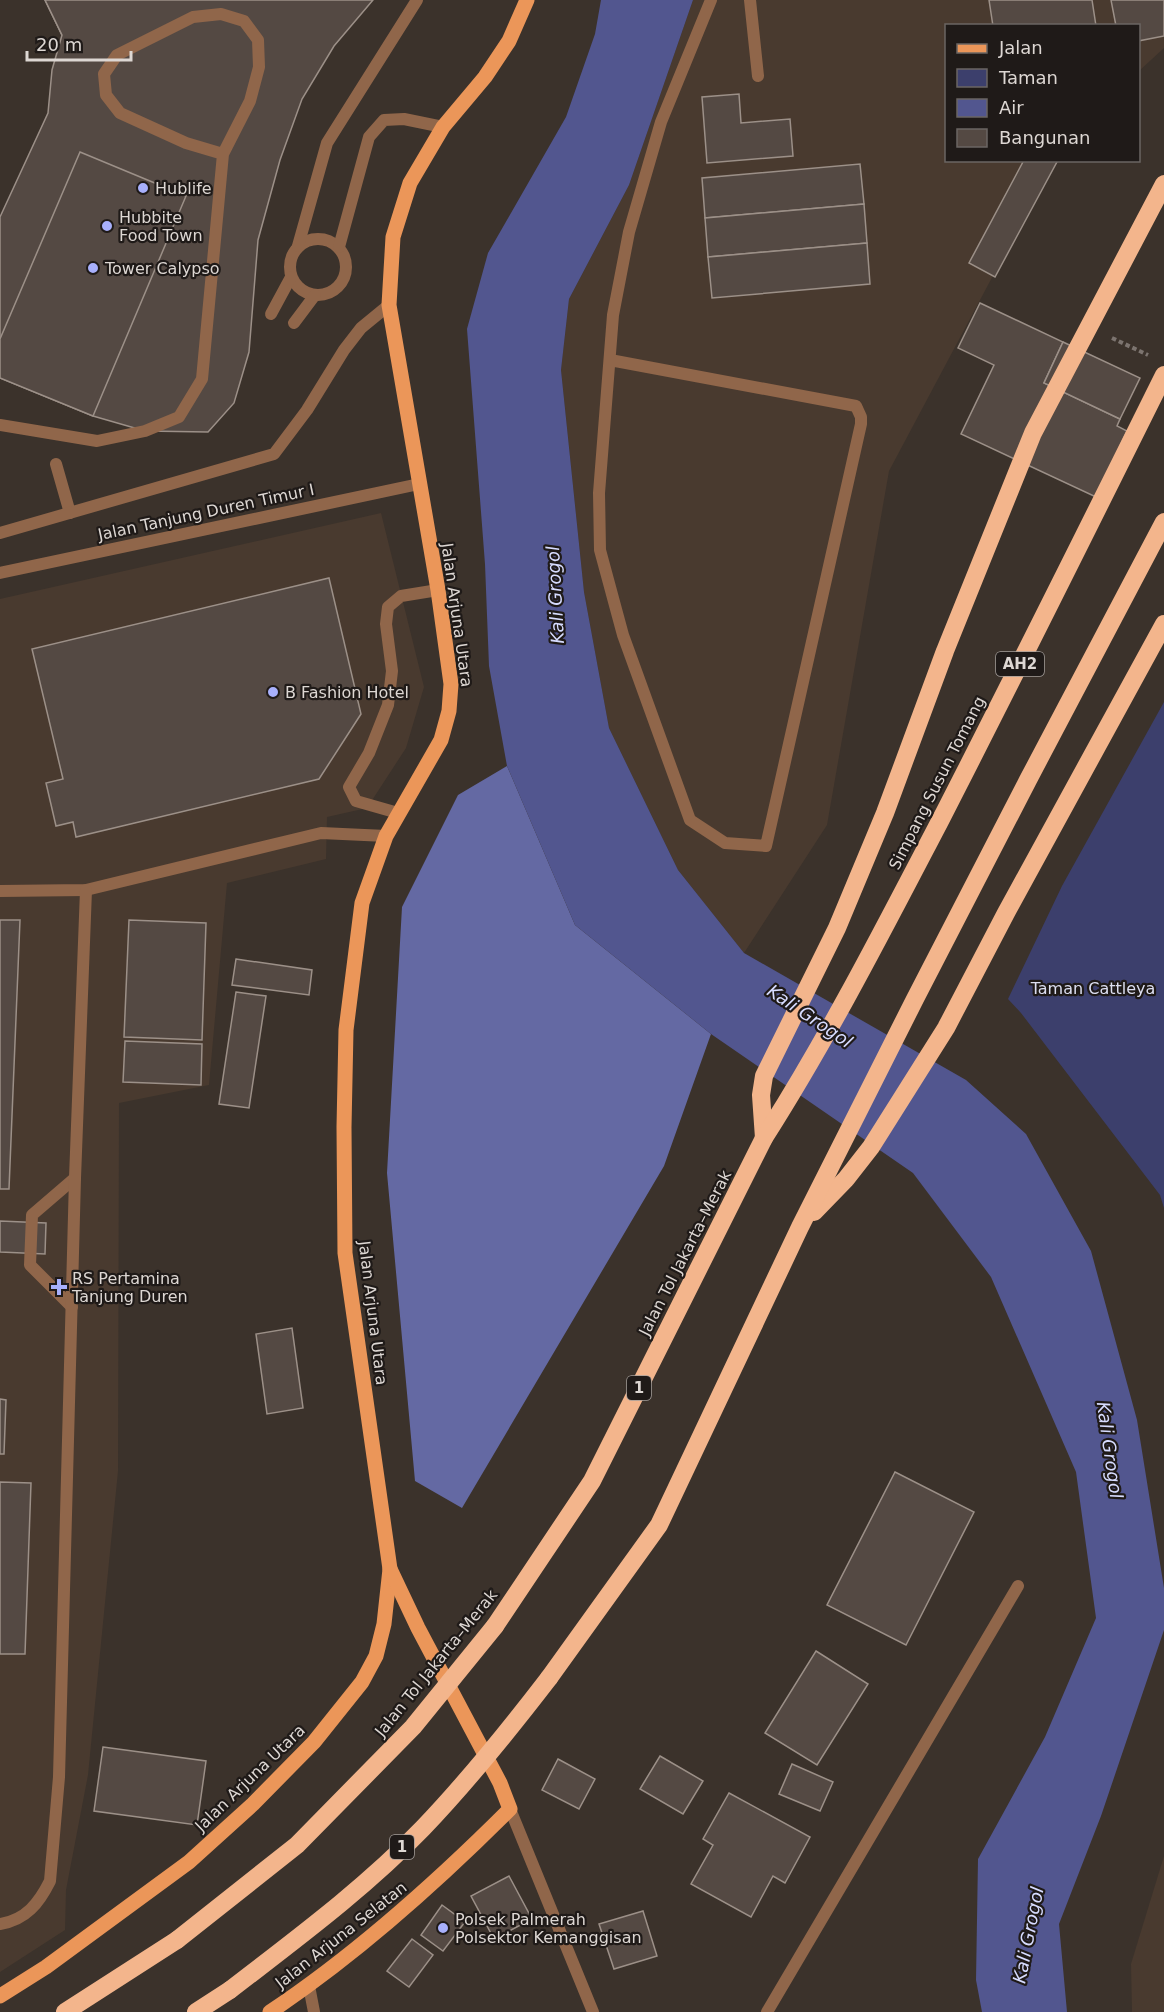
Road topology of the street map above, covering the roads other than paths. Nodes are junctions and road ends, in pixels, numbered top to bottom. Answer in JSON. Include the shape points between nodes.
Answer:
{"nodes":[{"id":1,"x":417,"y":0,"type":"edge"},
{"id":2,"x":527,"y":0,"type":"edge"},
{"id":3,"x":711,"y":0,"type":"edge"},
{"id":4,"x":750,"y":0,"type":"edge"},
{"id":5,"x":758,"y":76,"type":"dead end"},
{"id":6,"x":443,"y":127,"type":"junction"},
{"id":7,"x":223,"y":154,"type":"junction"},
{"id":8,"x":1164,"y":184,"type":"edge"},
{"id":9,"x":298,"y":246,"type":"junction"},
{"id":10,"x":339,"y":247,"type":"junction"},
{"id":11,"x":291,"y":277,"type":"junction"},
{"id":12,"x":315,"y":295,"type":"junction"},
{"id":13,"x":389,"y":305,"type":"junction"},
{"id":14,"x":271,"y":314,"type":"dead end"},
{"id":15,"x":294,"y":323,"type":"dead end"},
{"id":16,"x":610,"y":360,"type":"junction"},
{"id":17,"x":1164,"y":375,"type":"edge"},
{"id":18,"x":0,"y":425,"type":"edge"},
{"id":19,"x":56,"y":464,"type":"dead end"},
{"id":20,"x":419,"y":484,"type":"junction"},
{"id":21,"x":69,"y":513,"type":"junction"},
{"id":22,"x":1164,"y":522,"type":"edge"},
{"id":23,"x":0,"y":532,"type":"edge"},
{"id":24,"x":0,"y":573,"type":"edge"},
{"id":25,"x":438,"y":590,"type":"junction"},
{"id":26,"x":1164,"y":624,"type":"edge"},
{"id":27,"x":398,"y":813,"type":"junction"},
{"id":28,"x":386,"y":836,"type":"junction"},
{"id":29,"x":86,"y":890,"type":"junction"},
{"id":30,"x":0,"y":891,"type":"edge"},
{"id":31,"x":764,"y":1138,"type":"junction"},
{"id":32,"x":75,"y":1178,"type":"junction"},
{"id":33,"x":800,"y":1227,"type":"junction"},
{"id":34,"x":72,"y":1307,"type":"junction"},
{"id":35,"x":390,"y":1569,"type":"junction"},
{"id":36,"x":1018,"y":1586,"type":"dead end"},
{"id":37,"x":510,"y":1809,"type":"junction"},
{"id":38,"x":0,"y":1924,"type":"edge"},
{"id":39,"x":309,"y":1986,"type":"junction"},
{"id":40,"x":0,"y":1996,"type":"edge"},
{"id":41,"x":65,"y":2012,"type":"edge"},
{"id":42,"x":196,"y":2012,"type":"edge"},
{"id":43,"x":270,"y":2012,"type":"edge"},
{"id":44,"x":314,"y":2012,"type":"edge"},
{"id":45,"x":593,"y":2012,"type":"edge"},
{"id":46,"x":766,"y":2012,"type":"edge"}],
"edges":[{"from":1,"to":9,"type":"street","via":[[327,143]]},
{"from":2,"to":6,"type":"main road","name":"Jalan Arjuna Utara","via":[[491,68]]},
{"from":3,"to":16,"type":"street","via":[[661,122],[629,232],[613,315]]},
{"from":4,"to":5,"type":"street"},
{"from":6,"to":10,"type":"street","via":[[404,119],[384,120],[369,136]]},
{"from":6,"to":13,"type":"main road","name":"Jalan Arjuna Utara","via":[[410,183],[393,237]]},
{"from":7,"to":7,"type":"street","via":[[186,143],[120,113],[106,95],[104,74],[117,56],[193,17],[221,14],[244,21],[258,40],[260,67],[250,101]]},
{"from":7,"to":18,"type":"street","via":[[202,379],[179,417],[145,431],[98,441]]},
{"from":8,"to":31,"type":"highway","via":[[1033,433],[837,928],[764,1076]]},
{"from":9,"to":10,"type":"street","via":[[319,238]]},
{"from":9,"to":11,"type":"street","via":[[291,255]]},
{"from":10,"to":12,"type":"street","via":[[347,268],[344,279],[328,294]]},
{"from":11,"to":12,"type":"street","via":[[296,286]]},
{"from":11,"to":14,"type":"street"},
{"from":12,"to":15,"type":"street"},
{"from":13,"to":20,"type":"main road","name":"Jalan Arjuna Utara"},
{"from":13,"to":21,"type":"street","via":[[361,328],[344,350],[274,454]]},
{"from":16,"to":16,"type":"street","via":[[599,493],[600,550],[623,635],[690,820],[725,843],[766,846],[861,417],[856,406]]},
{"from":17,"to":31,"type":"highway","name":"Simpang Susun Tomang","number":"AH2","via":[[872,951]]},
{"from":19,"to":21,"type":"street"},
{"from":20,"to":24,"type":"street","name":"Jalan Tanjung Duren Timur I"},
{"from":20,"to":25,"type":"main road","name":"Jalan Arjuna Utara"},
{"from":21,"to":23,"type":"street"},
{"from":22,"to":33,"type":"highway","via":[[1038,759]]},
{"from":25,"to":27,"type":"main road","name":"Jalan Arjuna Utara","via":[[451,684],[449,711],[441,740]]},
{"from":25,"to":27,"type":"street","via":[[401,596],[388,607],[386,624],[392,670],[388,705],[369,753],[349,787],[356,801]]},
{"from":26,"to":33,"type":"highway","via":[[946,1028],[871,1147]]},
{"from":27,"to":28,"type":"main road","name":"Jalan Arjuna Utara"},
{"from":28,"to":29,"type":"street","via":[[321,833]]},
{"from":28,"to":35,"type":"main road","name":"Jalan Arjuna Utara","via":[[362,903],[346,1030],[344,1127],[345,1253]]},
{"from":29,"to":30,"type":"street"},
{"from":29,"to":32,"type":"street"},
{"from":31,"to":41,"type":"highway","name":"Jalan Tol Jakarta–Merak","number":"1","bridge":true,"via":[[592,1481],[495,1626],[413,1727],[297,1845],[177,1940]]},
{"from":32,"to":34,"type":"street"},
{"from":32,"to":34,"type":"street","via":[[32,1215],[30,1265]]},
{"from":33,"to":42,"type":"highway","number":"1","bridge":true,"via":[[658,1525],[549,1678],[484,1761],[422,1829],[331,1912]]},
{"from":34,"to":38,"type":"street","via":[[59,1777],[50,1881],[34,1908]]},
{"from":35,"to":37,"type":"main road"},
{"from":35,"to":40,"type":"main road","name":"Jalan Arjuna Utara","via":[[376,1656],[362,1682],[314,1742],[189,1862]]},
{"from":36,"to":46,"type":"street"},
{"from":37,"to":39,"type":"main road","name":"Jalan Arjuna Selatan","via":[[411,1903]]},
{"from":37,"to":45,"type":"street"},
{"from":39,"to":43,"type":"main road","name":"Jalan Arjuna Selatan"},
{"from":39,"to":44,"type":"street"}]}
